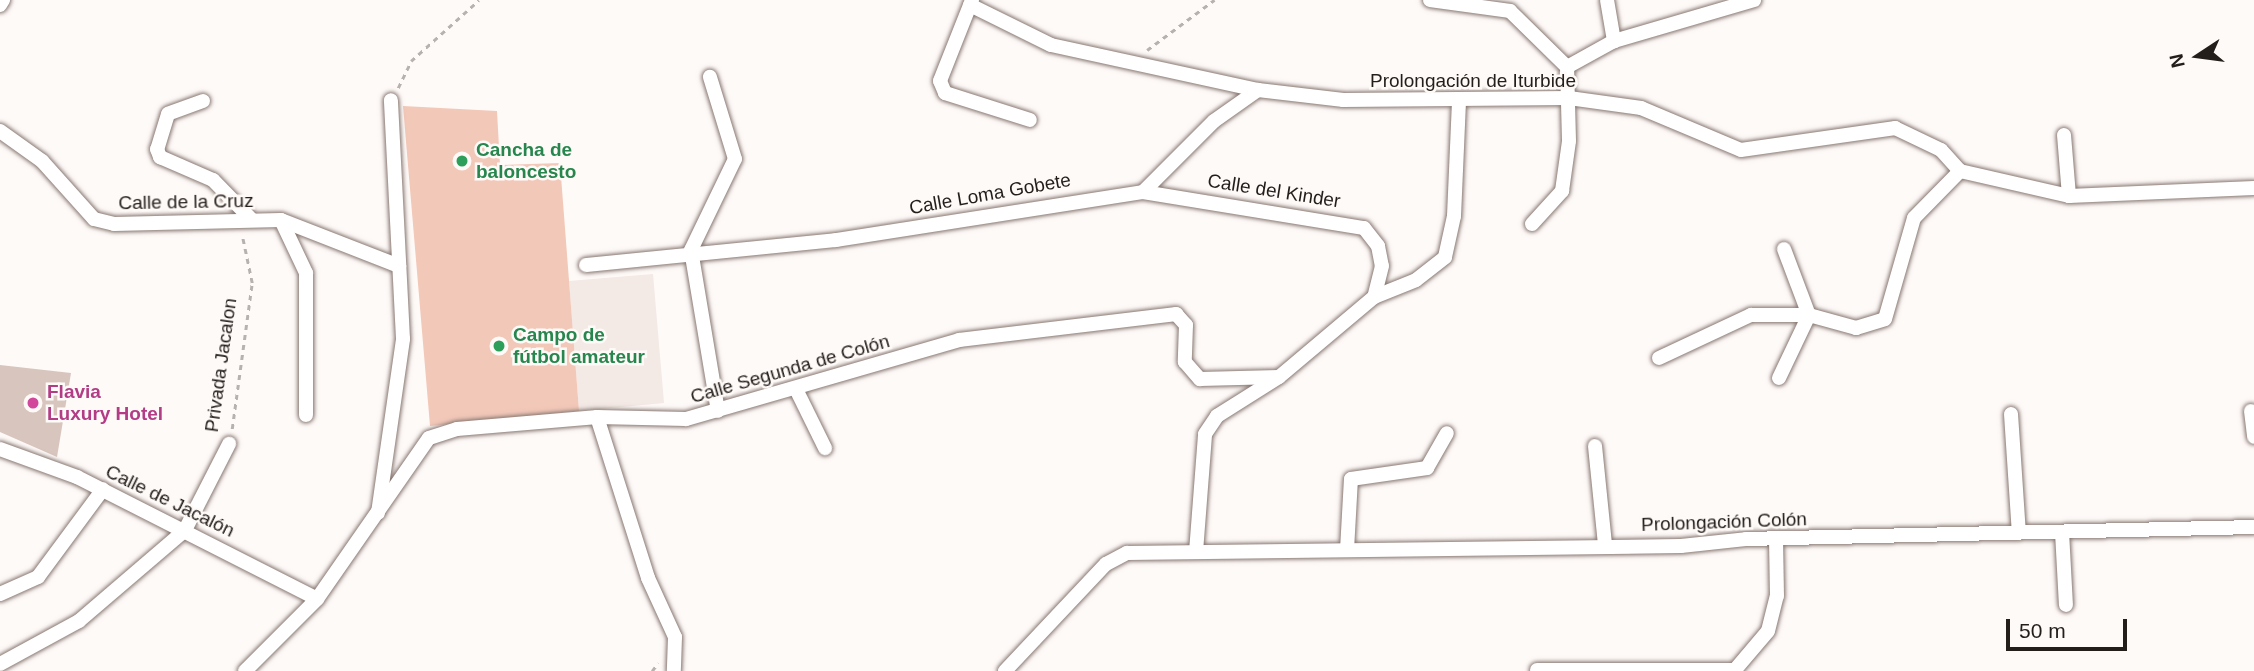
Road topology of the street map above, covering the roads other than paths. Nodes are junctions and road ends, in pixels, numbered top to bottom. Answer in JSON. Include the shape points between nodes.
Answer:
{"nodes":[{"id":1,"x":3,"y":0,"type":"edge"},
{"id":2,"x":1430,"y":0,"type":"edge"},
{"id":3,"x":1607,"y":0,"type":"edge"},
{"id":4,"x":1754,"y":0,"type":"edge"},
{"id":5,"x":971,"y":3,"type":"edge"},
{"id":6,"x":0,"y":5,"type":"edge"},
{"id":7,"x":1614,"y":41,"type":"junction"},
{"id":8,"x":1567,"y":67,"type":"junction"},
{"id":9,"x":710,"y":77,"type":"dead end"},
{"id":10,"x":1258,"y":90,"type":"junction"},
{"id":11,"x":1569,"y":98,"type":"junction"},
{"id":12,"x":391,"y":100,"type":"road end"},
{"id":13,"x":203,"y":101,"type":"dead end"},
{"id":14,"x":1459,"y":101,"type":"junction"},
{"id":15,"x":1030,"y":120,"type":"dead end"},
{"id":16,"x":0,"y":131,"type":"edge"},
{"id":17,"x":2064,"y":135,"type":"dead end"},
{"id":18,"x":1960,"y":171,"type":"junction"},
{"id":19,"x":2254,"y":188,"type":"edge"},
{"id":20,"x":1143,"y":192,"type":"junction"},
{"id":21,"x":2069,"y":196,"type":"junction"},
{"id":22,"x":244,"y":219,"type":"junction"},
{"id":23,"x":281,"y":220,"type":"junction"},
{"id":24,"x":1532,"y":224,"type":"dead end"},
{"id":25,"x":1784,"y":249,"type":"dead end"},
{"id":26,"x":691,"y":250,"type":"junction"},
{"id":27,"x":586,"y":265,"type":"dead end"},
{"id":28,"x":400,"y":266,"type":"junction"},
{"id":29,"x":1374,"y":297,"type":"junction"},
{"id":30,"x":1809,"y":315,"type":"junction"},
{"id":31,"x":1658,"y":358,"type":"dead end"},
{"id":32,"x":1279,"y":377,"type":"junction"},
{"id":33,"x":1779,"y":378,"type":"dead end"},
{"id":34,"x":796,"y":389,"type":"junction"},
{"id":35,"x":718,"y":411,"type":"junction"},
{"id":36,"x":2251,"y":411,"type":"dead end"},
{"id":37,"x":2011,"y":414,"type":"dead end"},
{"id":38,"x":306,"y":415,"type":"dead end"},
{"id":39,"x":597,"y":417,"type":"junction"},
{"id":40,"x":1447,"y":433,"type":"dead end"},
{"id":41,"x":2254,"y":437,"type":"edge"},
{"id":42,"x":229,"y":444,"type":"road end"},
{"id":43,"x":1595,"y":446,"type":"dead end"},
{"id":44,"x":0,"y":449,"type":"edge"},
{"id":45,"x":825,"y":449,"type":"dead end"},
{"id":46,"x":103,"y":489,"type":"junction"},
{"id":47,"x":378,"y":514,"type":"junction"},
{"id":48,"x":2254,"y":527,"type":"edge"},
{"id":49,"x":185,"y":530,"type":"junction"},
{"id":50,"x":2062,"y":532,"type":"junction"},
{"id":51,"x":2019,"y":533,"type":"junction"},
{"id":52,"x":1776,"y":539,"type":"junction"},
{"id":53,"x":1605,"y":544,"type":"junction"},
{"id":54,"x":1347,"y":550,"type":"junction"},
{"id":55,"x":1196,"y":552,"type":"junction"},
{"id":56,"x":0,"y":594,"type":"edge"},
{"id":57,"x":317,"y":599,"type":"junction"},
{"id":58,"x":2066,"y":605,"type":"dead end"},
{"id":59,"x":0,"y":664,"type":"edge"},
{"id":60,"x":1537,"y":670,"type":"edge"},
{"id":61,"x":244,"y":671,"type":"edge"},
{"id":62,"x":674,"y":671,"type":"edge"},
{"id":63,"x":1005,"y":671,"type":"edge"},
{"id":64,"x":1735,"y":671,"type":"edge"}],
"edges":[{"from":1,"to":6,"type":"street"},
{"from":2,"to":8,"type":"street","via":[[1510,12]]},
{"from":3,"to":7,"type":"street"},
{"from":4,"to":7,"type":"street"},
{"from":5,"to":10,"type":"street","name":"Prolongación de Iturbide","via":[[1051,45]]},
{"from":5,"to":15,"type":"street","via":[[940,81],[945,93]]},
{"from":7,"to":8,"type":"street"},
{"from":8,"to":11,"type":"street"},
{"from":9,"to":26,"type":"street","via":[[735,159]]},
{"from":10,"to":14,"type":"street","name":"Prolongación de Iturbide","via":[[1343,100]]},
{"from":10,"to":20,"type":"street","via":[[1214,121]]},
{"from":11,"to":14,"type":"street","name":"Prolongación de Iturbide"},
{"from":11,"to":18,"type":"street","name":"Prolongación de Iturbide","via":[[1641,108],[1741,150],[1895,128],[1941,150]]},
{"from":11,"to":24,"type":"street","via":[[1562,191]]},
{"from":12,"to":28,"type":"street"},
{"from":13,"to":22,"type":"street","via":[[168,114],[157,149],[160,157],[214,180]]},
{"from":14,"to":29,"type":"street","via":[[1454,216],[1445,257],[1416,281]]},
{"from":16,"to":22,"type":"street","name":"Calle de la Cruz","via":[[42,160],[94,219],[114,224]]},
{"from":17,"to":21,"type":"street"},
{"from":18,"to":21,"type":"street"},
{"from":18,"to":30,"type":"street","via":[[1914,218],[1885,319],[1856,328]]},
{"from":19,"to":21,"type":"street"},
{"from":20,"to":26,"type":"street","name":"Calle Loma Gobete","via":[[836,240]]},
{"from":20,"to":29,"type":"street","name":"Calle del Kinder","via":[[1364,228],[1378,246],[1381,266]]},
{"from":22,"to":23,"type":"street","name":"Calle de la Cruz"},
{"from":23,"to":28,"type":"street","name":"Calle de la Cruz"},
{"from":23,"to":38,"type":"street","via":[[306,273]]},
{"from":25,"to":30,"type":"street"},
{"from":26,"to":27,"type":"street","name":"Calle Loma Gobete"},
{"from":26,"to":35,"type":"street"},
{"from":28,"to":47,"type":"street","via":[[403,340]]},
{"from":29,"to":32,"type":"street"},
{"from":30,"to":31,"type":"street","via":[[1751,315]]},
{"from":30,"to":33,"type":"street"},
{"from":32,"to":34,"type":"street","name":"Calle Segunda de Colón","via":[[1200,379],[1185,362],[1186,325],[1176,314],[959,340]]},
{"from":32,"to":55,"type":"street","via":[[1217,416],[1205,434]]},
{"from":34,"to":35,"type":"street","name":"Calle Segunda de Colón"},
{"from":34,"to":45,"type":"street"},
{"from":35,"to":39,"type":"street","name":"Calle Segunda de Colón","via":[[670,421]]},
{"from":36,"to":41,"type":"street"},
{"from":37,"to":51,"type":"street"},
{"from":39,"to":47,"type":"street","name":"Calle Segunda de Colón","via":[[457,429],[429,438]]},
{"from":39,"to":62,"type":"street","via":[[648,578],[677,652]]},
{"from":40,"to":54,"type":"street","via":[[1427,468],[1351,479]]},
{"from":42,"to":49,"type":"street","name":"Privada Jacalon"},
{"from":43,"to":53,"type":"street"},
{"from":44,"to":46,"type":"street","name":"Calle de Jacalón"},
{"from":46,"to":49,"type":"street","name":"Calle de Jacalón"},
{"from":46,"to":56,"type":"street","via":[[38,577]]},
{"from":47,"to":57,"type":"street","name":"Calle Segunda de Colón"},
{"from":48,"to":50,"type":"street","name":"Prolongación Colón"},
{"from":49,"to":57,"type":"street","name":"Calle de Jacalón"},
{"from":49,"to":59,"type":"street","name":"Privada Jacalon","via":[[79,621]]},
{"from":50,"to":51,"type":"street","name":"Prolongación Colón"},
{"from":50,"to":58,"type":"street"},
{"from":51,"to":52,"type":"street","name":"Prolongación Colón"},
{"from":52,"to":53,"type":"street","name":"Prolongación Colón"},
{"from":52,"to":64,"type":"street","via":[[1776,596],[1768,631]]},
{"from":53,"to":54,"type":"street","name":"Prolongación Colón"},
{"from":54,"to":55,"type":"street","name":"Prolongación Colón"},
{"from":55,"to":63,"type":"street","name":"Prolongación Colón","via":[[1126,553],[1106,564]]},
{"from":57,"to":61,"type":"street","name":"Calle Segunda de Colón"},
{"from":60,"to":64,"type":"street"}]}
